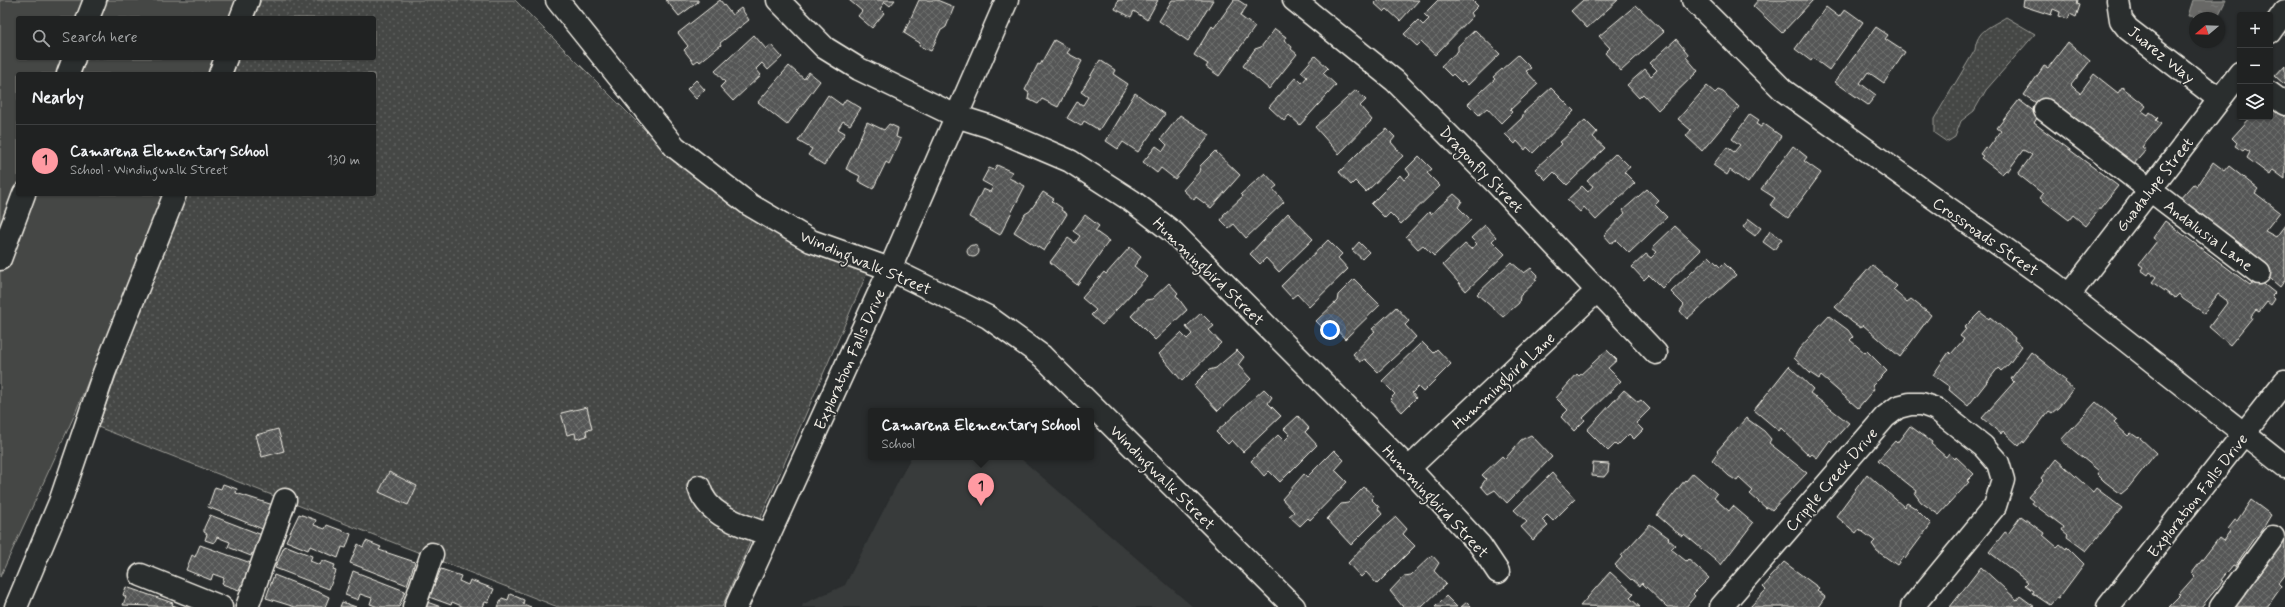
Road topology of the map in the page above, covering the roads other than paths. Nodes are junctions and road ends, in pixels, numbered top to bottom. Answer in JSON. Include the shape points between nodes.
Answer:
{"nodes":[{"id":1,"x":95,"y":0,"type":"edge"},
{"id":2,"x":248,"y":0,"type":"edge"},
{"id":3,"x":557,"y":0,"type":"edge"},
{"id":4,"x":778,"y":0,"type":"edge"},
{"id":5,"x":1007,"y":0,"type":"edge"},
{"id":6,"x":1294,"y":0,"type":"edge"},
{"id":7,"x":1693,"y":0,"type":"edge"},
{"id":8,"x":2118,"y":0,"type":"edge"},
{"id":9,"x":2285,"y":11,"type":"edge"},
{"id":10,"x":89,"y":16,"type":"edge"},
{"id":11,"x":242,"y":16,"type":"edge"},
{"id":12,"x":2273,"y":28,"type":"edge"},
{"id":13,"x":73,"y":60,"type":"edge"},
{"id":14,"x":225,"y":60,"type":"edge"},
{"id":15,"x":69,"y":72,"type":"edge"},
{"id":16,"x":221,"y":72,"type":"edge"},
{"id":17,"x":2237,"y":77,"type":"edge"},
{"id":18,"x":2273,"y":96,"type":"edge"},
{"id":19,"x":2220,"y":99,"type":"junction"},
{"id":20,"x":2285,"y":104,"type":"edge"},
{"id":21,"x":2045,"y":110,"type":"dead end"},
{"id":22,"x":956,"y":116,"type":"junction"},
{"id":23,"x":2150,"y":190,"type":"junction"},
{"id":24,"x":23,"y":196,"type":"edge"},
{"id":25,"x":174,"y":196,"type":"edge"},
{"id":26,"x":0,"y":259,"type":"edge"},
{"id":27,"x":890,"y":269,"type":"junction"},
{"id":28,"x":2259,"y":273,"type":"dead end"},
{"id":29,"x":1598,"y":290,"type":"junction"},
{"id":30,"x":2069,"y":295,"type":"junction"},
{"id":31,"x":1656,"y":353,"type":"dead end"},
{"id":32,"x":2285,"y":382,"type":"edge"},
{"id":33,"x":2245,"y":435,"type":"junction"},
{"id":34,"x":2285,"y":466,"type":"edge"},
{"id":35,"x":1408,"y":469,"type":"junction"},
{"id":36,"x":699,"y":488,"type":"dead end"},
{"id":37,"x":285,"y":500,"type":"dead end"},
{"id":38,"x":769,"y":535,"type":"junction"},
{"id":39,"x":2273,"y":537,"type":"dead end"},
{"id":40,"x":432,"y":554,"type":"dead end"},
{"id":41,"x":1498,"y":572,"type":"dead end"},
{"id":42,"x":141,"y":575,"type":"dead end"},
{"id":43,"x":2111,"y":606,"type":"edge"},
{"id":44,"x":16,"y":607,"type":"edge"},
{"id":45,"x":221,"y":607,"type":"edge"},
{"id":46,"x":247,"y":607,"type":"edge"},
{"id":47,"x":414,"y":607,"type":"edge"},
{"id":48,"x":736,"y":607,"type":"edge"},
{"id":49,"x":1294,"y":607,"type":"edge"},
{"id":50,"x":1721,"y":607,"type":"edge"},
{"id":51,"x":1912,"y":607,"type":"edge"},
{"id":52,"x":2221,"y":607,"type":"edge"}],
"edges":[{"from":1,"to":10,"type":"street"},
{"from":2,"to":11,"type":"street"},
{"from":3,"to":27,"type":"street","name":"Windingwalk Street","via":[[675,147],[750,205],[811,241]]},
{"from":4,"to":22,"type":"street","name":"Hummingbird Street","via":[[826,48],[859,69]]},
{"from":5,"to":22,"type":"street","name":"Exploration Falls Drive"},
{"from":6,"to":29,"type":"street","name":"Dragonfly Street","via":[[1395,81]]},
{"from":7,"to":30,"type":"street","name":"Crossroads Street","via":[[1784,91]]},
{"from":8,"to":19,"type":"street","name":"Juarez Way","via":[[2121,20],[2128,29]]},
{"from":9,"to":12,"type":"street"},
{"from":13,"to":15,"type":"street"},
{"from":14,"to":16,"type":"street"},
{"from":17,"to":19,"type":"street","name":"Guadalupe Street"},
{"from":18,"to":20,"type":"street"},
{"from":19,"to":23,"type":"street","name":"Guadalupe Street"},
{"from":21,"to":23,"type":"street","name":"Andalusia Lane"},
{"from":22,"to":27,"type":"street","name":"Exploration Falls Drive"},
{"from":22,"to":35,"type":"street","name":"Hummingbird Street","via":[[988,126],[1070,162],[1132,201],[1174,233]]},
{"from":23,"to":28,"type":"street","name":"Andalusia Lane"},
{"from":23,"to":30,"type":"street","name":"Guadalupe Street"},
{"from":24,"to":26,"type":"street"},
{"from":25,"to":44,"type":"street","via":[[104,372],[60,502]]},
{"from":27,"to":38,"type":"street","name":"Exploration Falls Drive"},
{"from":27,"to":49,"type":"street","name":"Windingwalk Street","via":[[988,317],[1042,356]]},
{"from":29,"to":31,"type":"street","name":"Dragonfly Street"},
{"from":29,"to":35,"type":"street","name":"Hummingbird Lane"},
{"from":30,"to":33,"type":"street","name":"Crossroads Street"},
{"from":32,"to":33,"type":"street","name":"Exploration Falls Drive"},
{"from":33,"to":34,"type":"street","name":"Crossroads Street"},
{"from":33,"to":43,"type":"street","name":"Exploration Falls Drive"},
{"from":35,"to":41,"type":"street","name":"Hummingbird Street","via":[[1480,545]]},
{"from":36,"to":38,"type":"street","via":[[701,497],[710,507],[732,522]]},
{"from":37,"to":46,"type":"street"},
{"from":38,"to":48,"type":"street","name":"Exploration Falls Drive"},
{"from":39,"to":52,"type":"street"},
{"from":40,"to":47,"type":"street"},
{"from":42,"to":45,"type":"street"},
{"from":50,"to":51,"type":"street","name":"Cripple Creek Drive","via":[[1885,417],[1898,407],[1922,404],[1936,409],[1983,446],[1998,463],[2003,480],[1995,506]]}]}
